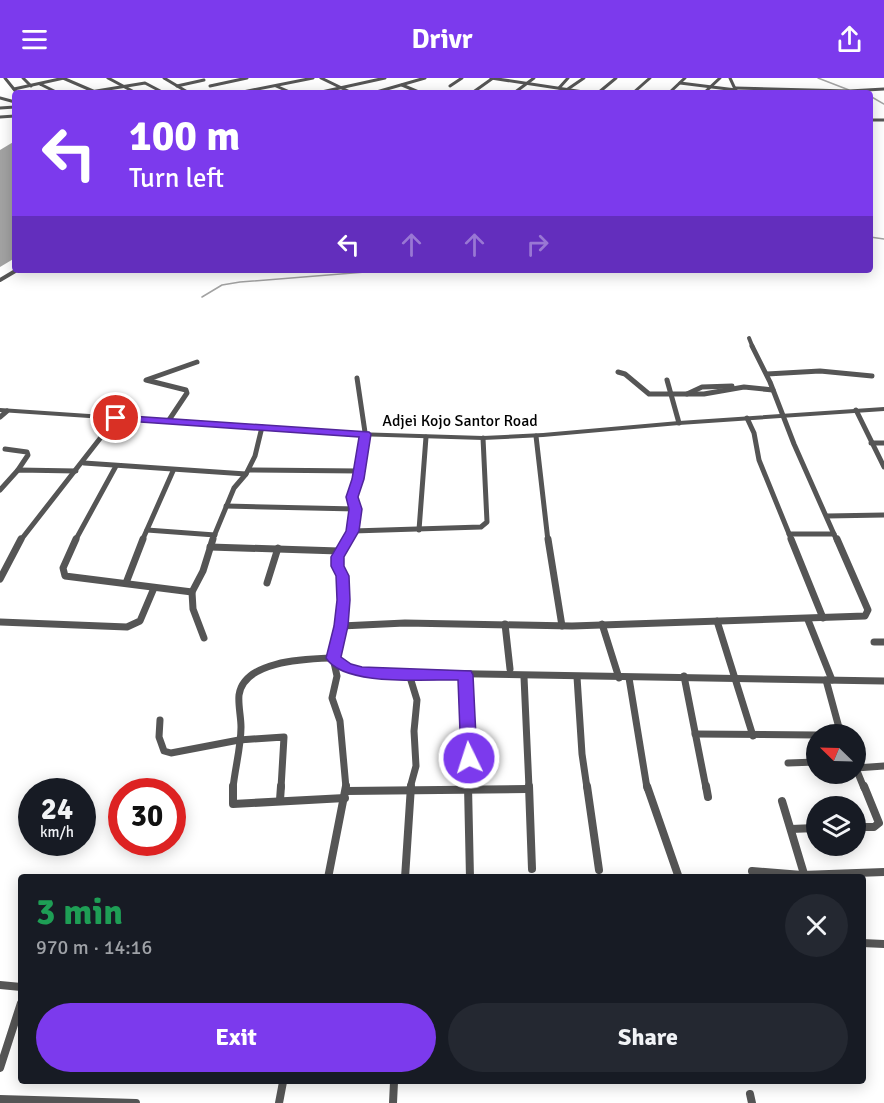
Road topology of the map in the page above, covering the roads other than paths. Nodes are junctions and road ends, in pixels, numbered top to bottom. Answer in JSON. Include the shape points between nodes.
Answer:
{"nodes":[{"id":1,"x":23,"y":78,"type":"edge"},
{"id":2,"x":61,"y":78,"type":"edge"},
{"id":3,"x":108,"y":78,"type":"edge"},
{"id":4,"x":164,"y":78,"type":"edge"},
{"id":5,"x":194,"y":78,"type":"edge"},
{"id":6,"x":247,"y":78,"type":"edge"},
{"id":7,"x":313,"y":78,"type":"edge"},
{"id":8,"x":321,"y":78,"type":"edge"},
{"id":9,"x":363,"y":78,"type":"edge"},
{"id":10,"x":385,"y":78,"type":"edge"},
{"id":11,"x":425,"y":78,"type":"edge"},
{"id":12,"x":462,"y":78,"type":"edge"},
{"id":13,"x":492,"y":78,"type":"edge"},
{"id":14,"x":534,"y":78,"type":"edge"},
{"id":15,"x":568,"y":78,"type":"edge"},
{"id":16,"x":584,"y":78,"type":"edge"},
{"id":17,"x":616,"y":78,"type":"edge"},
{"id":18,"x":641,"y":78,"type":"edge"},
{"id":19,"x":686,"y":78,"type":"edge"},
{"id":20,"x":720,"y":78,"type":"edge"},
{"id":21,"x":730,"y":78,"type":"edge"},
{"id":22,"x":650,"y":79,"type":"edge"},
{"id":23,"x":6,"y":80,"type":"edge"},
{"id":24,"x":204,"y":80,"type":"dead end"},
{"id":25,"x":370,"y":81,"type":"junction"},
{"id":26,"x":0,"y":82,"type":"edge"},
{"id":27,"x":172,"y":83,"type":"junction"},
{"id":28,"x":526,"y":83,"type":"junction"},
{"id":29,"x":680,"y":83,"type":"junction"},
{"id":30,"x":39,"y":84,"type":"junction"},
{"id":31,"x":401,"y":84,"type":"junction"},
{"id":32,"x":276,"y":85,"type":"junction"},
{"id":33,"x":31,"y":86,"type":"junction"},
{"id":34,"x":124,"y":86,"type":"junction"},
{"id":35,"x":210,"y":86,"type":"dead end"},
{"id":36,"x":450,"y":86,"type":"dead end"},
{"id":37,"x":711,"y":87,"type":"junction"},
{"id":38,"x":176,"y":88,"type":"junction"},
{"id":39,"x":342,"y":88,"type":"junction"},
{"id":40,"x":559,"y":88,"type":"junction"},
{"id":41,"x":567,"y":89,"type":"junction"},
{"id":42,"x":19,"y":90,"type":"edge"},
{"id":43,"x":52,"y":90,"type":"edge"},
{"id":44,"x":91,"y":90,"type":"edge"},
{"id":45,"x":100,"y":90,"type":"edge"},
{"id":46,"x":131,"y":90,"type":"edge"},
{"id":47,"x":158,"y":90,"type":"edge"},
{"id":48,"x":184,"y":90,"type":"edge"},
{"id":49,"x":252,"y":90,"type":"edge"},
{"id":50,"x":286,"y":90,"type":"edge"},
{"id":51,"x":332,"y":90,"type":"edge"},
{"id":52,"x":346,"y":90,"type":"edge"},
{"id":53,"x":382,"y":90,"type":"edge"},
{"id":54,"x":414,"y":90,"type":"edge"},
{"id":55,"x":476,"y":90,"type":"edge"},
{"id":56,"x":518,"y":90,"type":"edge"},
{"id":57,"x":573,"y":90,"type":"edge"},
{"id":58,"x":602,"y":90,"type":"edge"},
{"id":59,"x":637,"y":90,"type":"edge"},
{"id":60,"x":672,"y":90,"type":"edge"},
{"id":61,"x":708,"y":90,"type":"edge"},
{"id":62,"x":736,"y":90,"type":"edge"},
{"id":63,"x":749,"y":339,"type":"dead end"},
{"id":64,"x":197,"y":362,"type":"dead end"},
{"id":65,"x":618,"y":372,"type":"dead end"},
{"id":66,"x":767,"y":374,"type":"junction"},
{"id":67,"x":872,"y":376,"type":"dead end"},
{"id":68,"x":357,"y":378,"type":"dead end"},
{"id":69,"x":667,"y":380,"type":"dead end"},
{"id":70,"x":773,"y":390,"type":"junction"},
{"id":71,"x":673,"y":395,"type":"junction"},
{"id":72,"x":884,"y":409,"type":"edge"},
{"id":73,"x":3,"y":410,"type":"edge"},
{"id":74,"x":856,"y":410,"type":"junction"},
{"id":75,"x":783,"y":415,"type":"junction"},
{"id":76,"x":0,"y":417,"type":"edge"},
{"id":77,"x":116,"y":418,"type":"junction"},
{"id":78,"x":747,"y":418,"type":"junction"},
{"id":79,"x":169,"y":420,"type":"junction"},
{"id":80,"x":679,"y":423,"type":"junction"},
{"id":81,"x":262,"y":427,"type":"junction"},
{"id":82,"x":365,"y":434,"type":"junction"},
{"id":83,"x":536,"y":436,"type":"junction"},
{"id":84,"x":426,"y":437,"type":"junction"},
{"id":85,"x":483,"y":438,"type":"junction"},
{"id":86,"x":871,"y":443,"type":"junction"},
{"id":87,"x":884,"y":443,"type":"edge"},
{"id":88,"x":5,"y":449,"type":"dead end"},
{"id":89,"x":84,"y":463,"type":"junction"},
{"id":90,"x":116,"y":466,"type":"junction"},
{"id":91,"x":884,"y":467,"type":"edge"},
{"id":92,"x":18,"y":470,"type":"junction"},
{"id":93,"x":76,"y":471,"type":"junction"},
{"id":94,"x":173,"y":471,"type":"junction"},
{"id":95,"x":359,"y":471,"type":"junction"},
{"id":96,"x":248,"y":472,"type":"junction"},
{"id":97,"x":0,"y":490,"type":"edge"},
{"id":98,"x":226,"y":506,"type":"junction"},
{"id":99,"x":356,"y":509,"type":"junction"},
{"id":100,"x":884,"y":515,"type":"edge"},
{"id":101,"x":827,"y":516,"type":"junction"},
{"id":102,"x":147,"y":530,"type":"junction"},
{"id":103,"x":419,"y":530,"type":"junction"},
{"id":104,"x":353,"y":531,"type":"junction"},
{"id":105,"x":789,"y":534,"type":"junction"},
{"id":106,"x":834,"y":534,"type":"junction"},
{"id":107,"x":215,"y":535,"type":"junction"},
{"id":108,"x":210,"y":547,"type":"junction"},
{"id":109,"x":278,"y":548,"type":"junction"},
{"id":110,"x":339,"y":551,"type":"junction"},
{"id":111,"x":0,"y":579,"type":"edge"},
{"id":112,"x":126,"y":583,"type":"junction"},
{"id":113,"x":267,"y":583,"type":"dead end"},
{"id":114,"x":154,"y":588,"type":"junction"},
{"id":115,"x":192,"y":592,"type":"junction"},
{"id":116,"x":823,"y":618,"type":"junction"},
{"id":117,"x":808,"y":620,"type":"junction"},
{"id":118,"x":717,"y":621,"type":"junction"},
{"id":119,"x":0,"y":622,"type":"edge"},
{"id":120,"x":505,"y":624,"type":"junction"},
{"id":121,"x":602,"y":624,"type":"junction"},
{"id":122,"x":341,"y":626,"type":"junction"},
{"id":123,"x":562,"y":626,"type":"junction"},
{"id":124,"x":204,"y":638,"type":"dead end"},
{"id":125,"x":874,"y":642,"type":"dead end"},
{"id":126,"x":884,"y":642,"type":"edge"},
{"id":127,"x":333,"y":658,"type":"junction"},
{"id":128,"x":510,"y":669,"type":"dead end"},
{"id":129,"x":409,"y":674,"type":"junction"},
{"id":130,"x":466,"y":675,"type":"junction"},
{"id":131,"x":684,"y":676,"type":"junction"},
{"id":132,"x":524,"y":677,"type":"junction"},
{"id":133,"x":577,"y":677,"type":"junction"},
{"id":134,"x":619,"y":678,"type":"junction"},
{"id":135,"x":629,"y":678,"type":"junction"},
{"id":136,"x":735,"y":678,"type":"junction"},
{"id":137,"x":829,"y":680,"type":"junction"},
{"id":138,"x":884,"y":681,"type":"edge"},
{"id":139,"x":160,"y":720,"type":"dead end"},
{"id":140,"x":839,"y":724,"type":"edge"},
{"id":141,"x":695,"y":734,"type":"junction"},
{"id":142,"x":806,"y":735,"type":"edge"},
{"id":143,"x":753,"y":736,"type":"junction"},
{"id":144,"x":239,"y":740,"type":"junction"},
{"id":145,"x":806,"y":762,"type":"edge"},
{"id":146,"x":788,"y":763,"type":"dead end"},
{"id":147,"x":884,"y":766,"type":"edge"},
{"id":148,"x":866,"y":767,"type":"edge"},
{"id":149,"x":862,"y":784,"type":"edge"},
{"id":150,"x":527,"y":789,"type":"junction"},
{"id":151,"x":469,"y":790,"type":"junction"},
{"id":152,"x":409,"y":792,"type":"junction"},
{"id":153,"x":345,"y":795,"type":"junction"},
{"id":154,"x":708,"y":797,"type":"dead end"},
{"id":155,"x":280,"y":800,"type":"junction"},
{"id":156,"x":782,"y":801,"type":"dead end"},
{"id":157,"x":866,"y":826,"type":"edge"},
{"id":158,"x":806,"y":828,"type":"edge"},
{"id":159,"x":790,"y":829,"type":"junction"},
{"id":160,"x":532,"y":869,"type":"dead end"},
{"id":161,"x":599,"y":870,"type":"dead end"},
{"id":162,"x":752,"y":871,"type":"dead end"},
{"id":163,"x":884,"y":872,"type":"edge"},
{"id":164,"x":329,"y":874,"type":"edge"},
{"id":165,"x":405,"y":874,"type":"edge"},
{"id":166,"x":470,"y":874,"type":"edge"},
{"id":167,"x":678,"y":874,"type":"edge"},
{"id":168,"x":775,"y":874,"type":"edge"},
{"id":169,"x":804,"y":874,"type":"joint"},
{"id":170,"x":866,"y":944,"type":"edge"},
{"id":171,"x":884,"y":944,"type":"edge"},
{"id":172,"x":0,"y":985,"type":"edge"},
{"id":173,"x":18,"y":987,"type":"edge"},
{"id":174,"x":18,"y":1011,"type":"edge"},
{"id":175,"x":0,"y":1068,"type":"edge"},
{"id":176,"x":283,"y":1084,"type":"edge"},
{"id":177,"x":394,"y":1084,"type":"edge"},
{"id":178,"x":0,"y":1099,"type":"edge"},
{"id":179,"x":136,"y":1103,"type":"edge"},
{"id":180,"x":279,"y":1103,"type":"edge"},
{"id":181,"x":393,"y":1103,"type":"edge"}],
"edges":[{"from":1,"to":33,"type":"street"},
{"from":2,"to":30,"type":"street"},
{"from":2,"to":44,"type":"street"},
{"from":3,"to":34,"type":"street"},
{"from":4,"to":27,"type":"street"},
{"from":5,"to":27,"type":"street"},
{"from":6,"to":35,"type":"street"},
{"from":7,"to":32,"type":"street"},
{"from":8,"to":39,"type":"street"},
{"from":9,"to":25,"type":"street"},
{"from":10,"to":25,"type":"street"},
{"from":11,"to":31,"type":"street"},
{"from":12,"to":36,"type":"street"},
{"from":13,"to":28,"type":"street"},
{"from":13,"to":55,"type":"street"},
{"from":14,"to":28,"type":"street"},
{"from":15,"to":40,"type":"street"},
{"from":16,"to":41,"type":"street"},
{"from":17,"to":58,"type":"street"},
{"from":18,"to":22,"type":"street"},
{"from":19,"to":29,"type":"street"},
{"from":20,"to":37,"type":"street"},
{"from":21,"to":62,"type":"street"},
{"from":22,"to":59,"type":"street"},
{"from":23,"to":26,"type":"street"},
{"from":24,"to":38,"type":"street"},
{"from":25,"to":39,"type":"street"},
{"from":27,"to":38,"type":"street"},
{"from":28,"to":40,"type":"street"},
{"from":28,"to":56,"type":"street"},
{"from":29,"to":37,"type":"street"},
{"from":29,"to":60,"type":"street"},
{"from":30,"to":33,"type":"street"},
{"from":30,"to":43,"type":"street"},
{"from":31,"to":53,"type":"street"},
{"from":31,"to":54,"type":"street"},
{"from":32,"to":49,"type":"street"},
{"from":32,"to":50,"type":"street"},
{"from":33,"to":42,"type":"street"},
{"from":34,"to":45,"type":"street"},
{"from":34,"to":46,"type":"street"},
{"from":34,"to":47,"type":"street","via":[[146,83]]},
{"from":37,"to":61,"type":"street"},
{"from":37,"to":62,"type":"street"},
{"from":38,"to":48,"type":"street"},
{"from":39,"to":51,"type":"street"},
{"from":39,"to":52,"type":"street"},
{"from":40,"to":41,"type":"street"},
{"from":41,"to":57,"type":"street"},
{"from":63,"to":66,"type":"street"},
{"from":64,"to":79,"type":"street","via":[[146,380],[186,390]]},
{"from":65,"to":71,"type":"street","via":[[646,393]]},
{"from":66,"to":67,"type":"street","via":[[813,371]]},
{"from":66,"to":70,"type":"street"},
{"from":68,"to":82,"type":"street"},
{"from":69,"to":71,"type":"street"},
{"from":70,"to":71,"type":"street","via":[[739,387]]},
{"from":70,"to":75,"type":"street"},
{"from":71,"to":80,"type":"street"},
{"from":72,"to":74,"type":"street","name":"Adjei Kojo Santor Road"},
{"from":73,"to":76,"type":"street"},
{"from":73,"to":77,"type":"street","name":"Adjei Kojo Santor Road"},
{"from":74,"to":75,"type":"street","name":"Adjei Kojo Santor Road"},
{"from":74,"to":86,"type":"street"},
{"from":75,"to":78,"type":"street","name":"Adjei Kojo Santor Road"},
{"from":75,"to":101,"type":"street"},
{"from":77,"to":79,"type":"street","name":"Adjei Kojo Santor Road"},
{"from":77,"to":89,"type":"street"},
{"from":78,"to":80,"type":"street","name":"Adjei Kojo Santor Road"},
{"from":78,"to":105,"type":"street","via":[[754,426],[755,449]]},
{"from":79,"to":81,"type":"street","name":"Adjei Kojo Santor Road"},
{"from":80,"to":83,"type":"street","name":"Adjei Kojo Santor Road"},
{"from":81,"to":82,"type":"street","name":"Adjei Kojo Santor Road"},
{"from":81,"to":96,"type":"street"},
{"from":82,"to":84,"type":"street","name":"Adjei Kojo Santor Road"},
{"from":82,"to":95,"type":"street"},
{"from":83,"to":85,"type":"street","name":"Adjei Kojo Santor Road"},
{"from":83,"to":123,"type":"street"},
{"from":84,"to":85,"type":"street","name":"Adjei Kojo Santor Road"},
{"from":84,"to":103,"type":"street"},
{"from":85,"to":103,"type":"street","via":[[487,522],[481,527]]},
{"from":86,"to":87,"type":"street"},
{"from":86,"to":91,"type":"street"},
{"from":88,"to":92,"type":"street","via":[[27,452]]},
{"from":89,"to":90,"type":"street"},
{"from":89,"to":93,"type":"street"},
{"from":90,"to":94,"type":"street"},
{"from":90,"to":112,"type":"street","via":[[63,572],[70,578]]},
{"from":92,"to":93,"type":"street"},
{"from":92,"to":97,"type":"street"},
{"from":93,"to":111,"type":"street","via":[[19,542]]},
{"from":94,"to":96,"type":"street"},
{"from":94,"to":102,"type":"street"},
{"from":95,"to":96,"type":"street"},
{"from":95,"to":99,"type":"street","via":[[352,497]]},
{"from":96,"to":98,"type":"street","via":[[234,488]]},
{"from":98,"to":99,"type":"street"},
{"from":98,"to":107,"type":"street"},
{"from":99,"to":104,"type":"street"},
{"from":100,"to":101,"type":"street"},
{"from":101,"to":106,"type":"street"},
{"from":102,"to":107,"type":"street"},
{"from":102,"to":112,"type":"street"},
{"from":103,"to":104,"type":"street"},
{"from":104,"to":110,"type":"street"},
{"from":105,"to":106,"type":"street"},
{"from":105,"to":116,"type":"street"},
{"from":106,"to":116,"type":"street","via":[[868,610],[860,618]]},
{"from":107,"to":108,"type":"street"},
{"from":108,"to":109,"type":"street"},
{"from":108,"to":115,"type":"street"},
{"from":109,"to":110,"type":"street"},
{"from":109,"to":113,"type":"street"},
{"from":110,"to":122,"type":"street","via":[[344,600]]},
{"from":112,"to":114,"type":"street"},
{"from":114,"to":115,"type":"street"},
{"from":114,"to":119,"type":"street","via":[[140,621],[127,627]]},
{"from":115,"to":124,"type":"street","via":[[193,609]]},
{"from":116,"to":117,"type":"street"},
{"from":117,"to":118,"type":"street"},
{"from":117,"to":137,"type":"street"},
{"from":118,"to":121,"type":"street"},
{"from":118,"to":136,"type":"street"},
{"from":120,"to":122,"type":"street","via":[[405,622]]},
{"from":120,"to":123,"type":"street"},
{"from":120,"to":128,"type":"street"},
{"from":121,"to":123,"type":"street"},
{"from":121,"to":134,"type":"street"},
{"from":122,"to":127,"type":"street"},
{"from":125,"to":126,"type":"street"},
{"from":127,"to":129,"type":"street","via":[[346,668],[362,672]]},
{"from":127,"to":144,"type":"street","via":[[273,665],[262,668],[246,681],[239,693]]},
{"from":127,"to":153,"type":"street","via":[[337,676],[332,698],[340,722]]},
{"from":129,"to":130,"type":"street"},
{"from":129,"to":152,"type":"street","via":[[417,700],[416,766]]},
{"from":130,"to":132,"type":"street"},
{"from":130,"to":151,"type":"street"},
{"from":131,"to":135,"type":"street"},
{"from":131,"to":136,"type":"street"},
{"from":131,"to":141,"type":"street"},
{"from":132,"to":133,"type":"street"},
{"from":132,"to":150,"type":"street"},
{"from":133,"to":134,"type":"street"},
{"from":133,"to":161,"type":"street","via":[[582,754]]},
{"from":134,"to":135,"type":"street"},
{"from":135,"to":167,"type":"street","via":[[645,782]]},
{"from":136,"to":137,"type":"street"},
{"from":136,"to":143,"type":"street"},
{"from":137,"to":138,"type":"street"},
{"from":137,"to":140,"type":"street"},
{"from":139,"to":144,"type":"street","via":[[159,737],[164,751],[171,753]]},
{"from":141,"to":143,"type":"street"},
{"from":141,"to":154,"type":"street"},
{"from":142,"to":143,"type":"street"},
{"from":144,"to":155,"type":"street","via":[[284,737]]},
{"from":144,"to":155,"type":"street","via":[[234,804]]},
{"from":145,"to":146,"type":"street"},
{"from":147,"to":148,"type":"street"},
{"from":149,"to":157,"type":"street","via":[[879,823]]},
{"from":150,"to":151,"type":"street"},
{"from":150,"to":160,"type":"street"},
{"from":151,"to":152,"type":"street"},
{"from":151,"to":166,"type":"street"},
{"from":152,"to":153,"type":"street"},
{"from":152,"to":165,"type":"street"},
{"from":153,"to":155,"type":"street"},
{"from":153,"to":164,"type":"street"},
{"from":156,"to":159,"type":"street"},
{"from":158,"to":159,"type":"street"},
{"from":159,"to":169,"type":"street"},
{"from":162,"to":168,"type":"street"},
{"from":163,"to":169,"type":"street"},
{"from":170,"to":171,"type":"street"},
{"from":172,"to":173,"type":"street"},
{"from":174,"to":175,"type":"street"},
{"from":176,"to":180,"type":"street"},
{"from":177,"to":181,"type":"street"},
{"from":178,"to":179,"type":"street"}]}
